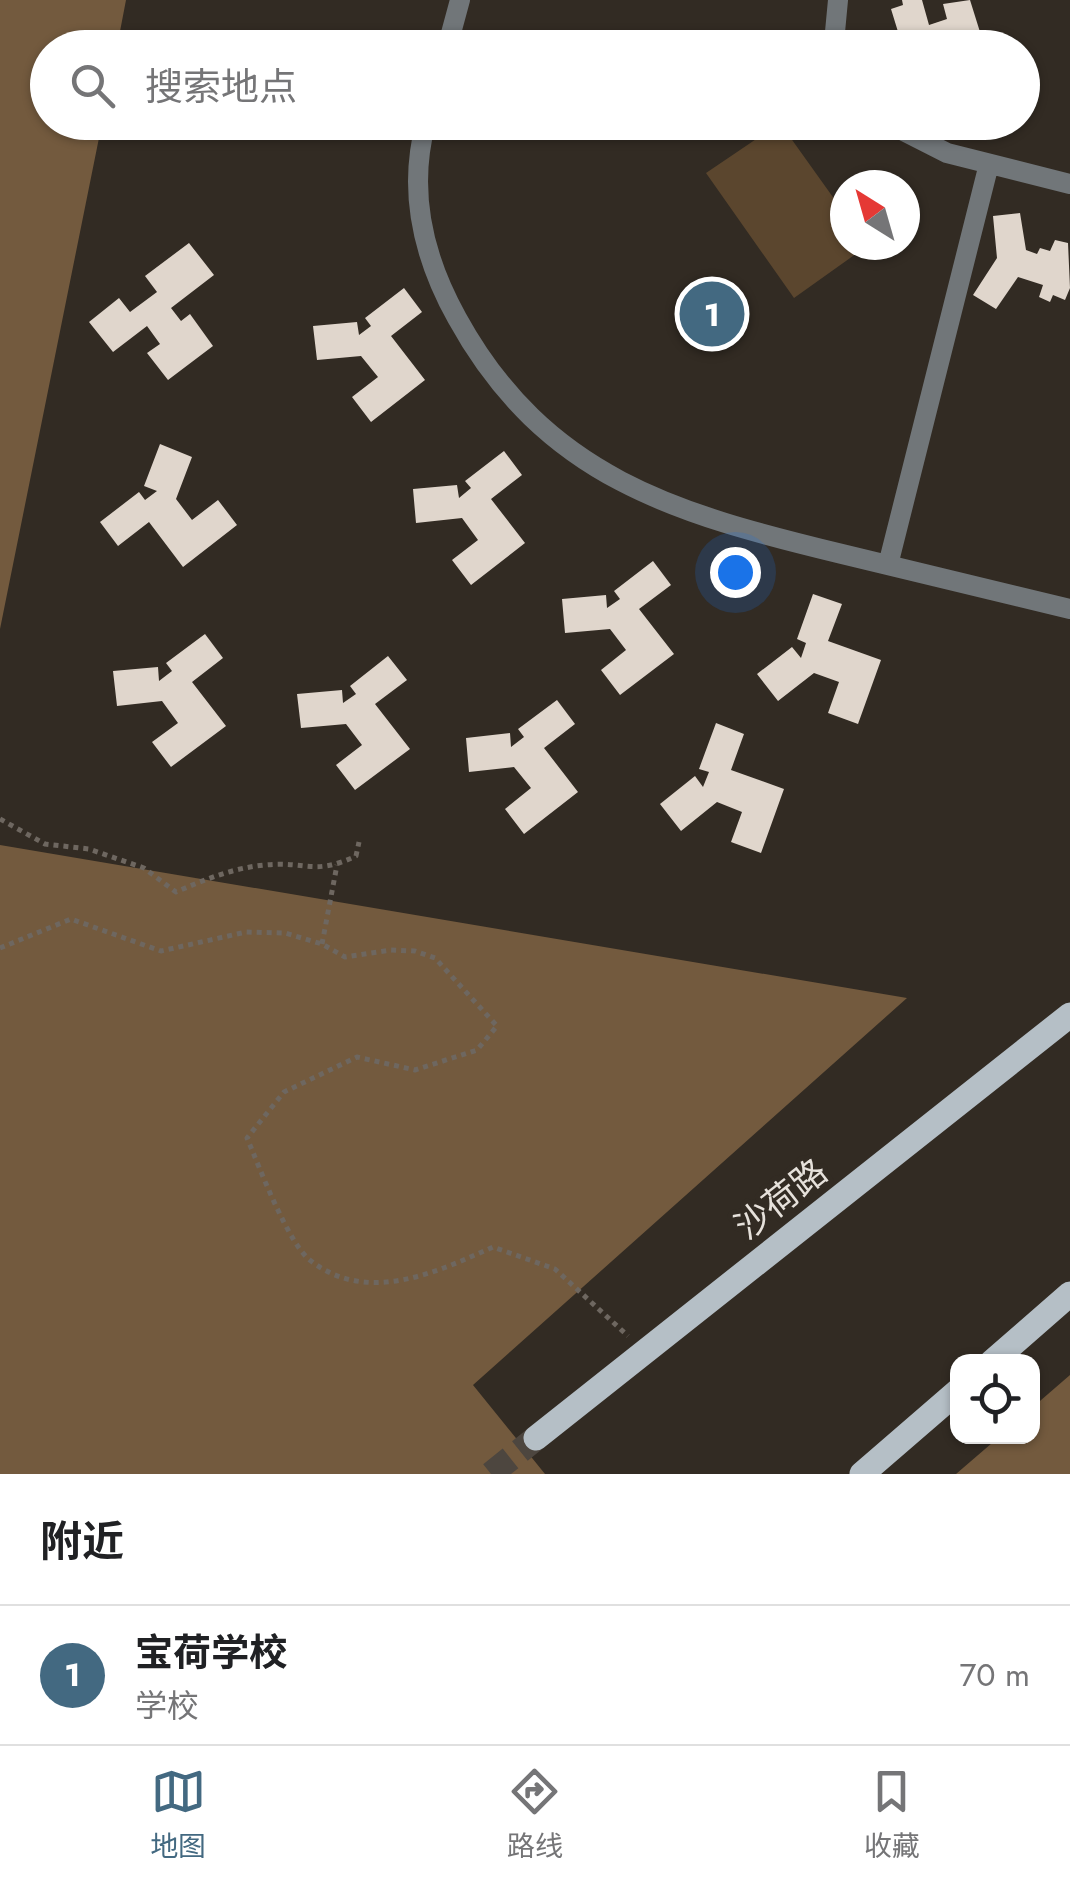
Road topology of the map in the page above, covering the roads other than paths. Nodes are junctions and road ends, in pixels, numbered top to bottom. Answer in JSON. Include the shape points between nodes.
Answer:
{"nodes":[{"id":1,"x":460,"y":0,"type":"edge"},
{"id":2,"x":838,"y":0,"type":"edge"},
{"id":3,"x":452,"y":30,"type":"edge"},
{"id":4,"x":835,"y":30,"type":"edge"},
{"id":5,"x":424,"y":140,"type":"edge"},
{"id":6,"x":921,"y":140,"type":"edge"},
{"id":7,"x":989,"y":164,"type":"junction"},
{"id":8,"x":1070,"y":184,"type":"edge"},
{"id":9,"x":888,"y":566,"type":"junction"},
{"id":10,"x":1070,"y":609,"type":"edge"},
{"id":11,"x":1070,"y":1015,"type":"edge"},
{"id":12,"x":1070,"y":1034,"type":"edge"},
{"id":13,"x":1042,"y":1038,"type":"junction"},
{"id":14,"x":1070,"y":1294,"type":"edge"},
{"id":15,"x":1001,"y":1354,"type":"edge"},
{"id":16,"x":950,"y":1398,"type":"edge"},
{"id":17,"x":536,"y":1438,"type":"tunnel mouth"},
{"id":18,"x":862,"y":1474,"type":"edge"}],
"edges":[{"from":1,"to":3,"type":"street"},
{"from":2,"to":4,"type":"street"},
{"from":5,"to":9,"type":"street","via":[[420,232],[438,285],[469,340],[556,441],[660,502]]},
{"from":6,"to":7,"type":"street"},
{"from":7,"to":8,"type":"street"},
{"from":7,"to":9,"type":"street"},
{"from":9,"to":10,"type":"street"},
{"from":11,"to":13,"type":"main road","name":"沙荷路"},
{"from":12,"to":13,"type":"main road"},
{"from":13,"to":17,"type":"main road","name":"沙荷路"},
{"from":14,"to":15,"type":"main road"},
{"from":16,"to":18,"type":"main road"}]}
